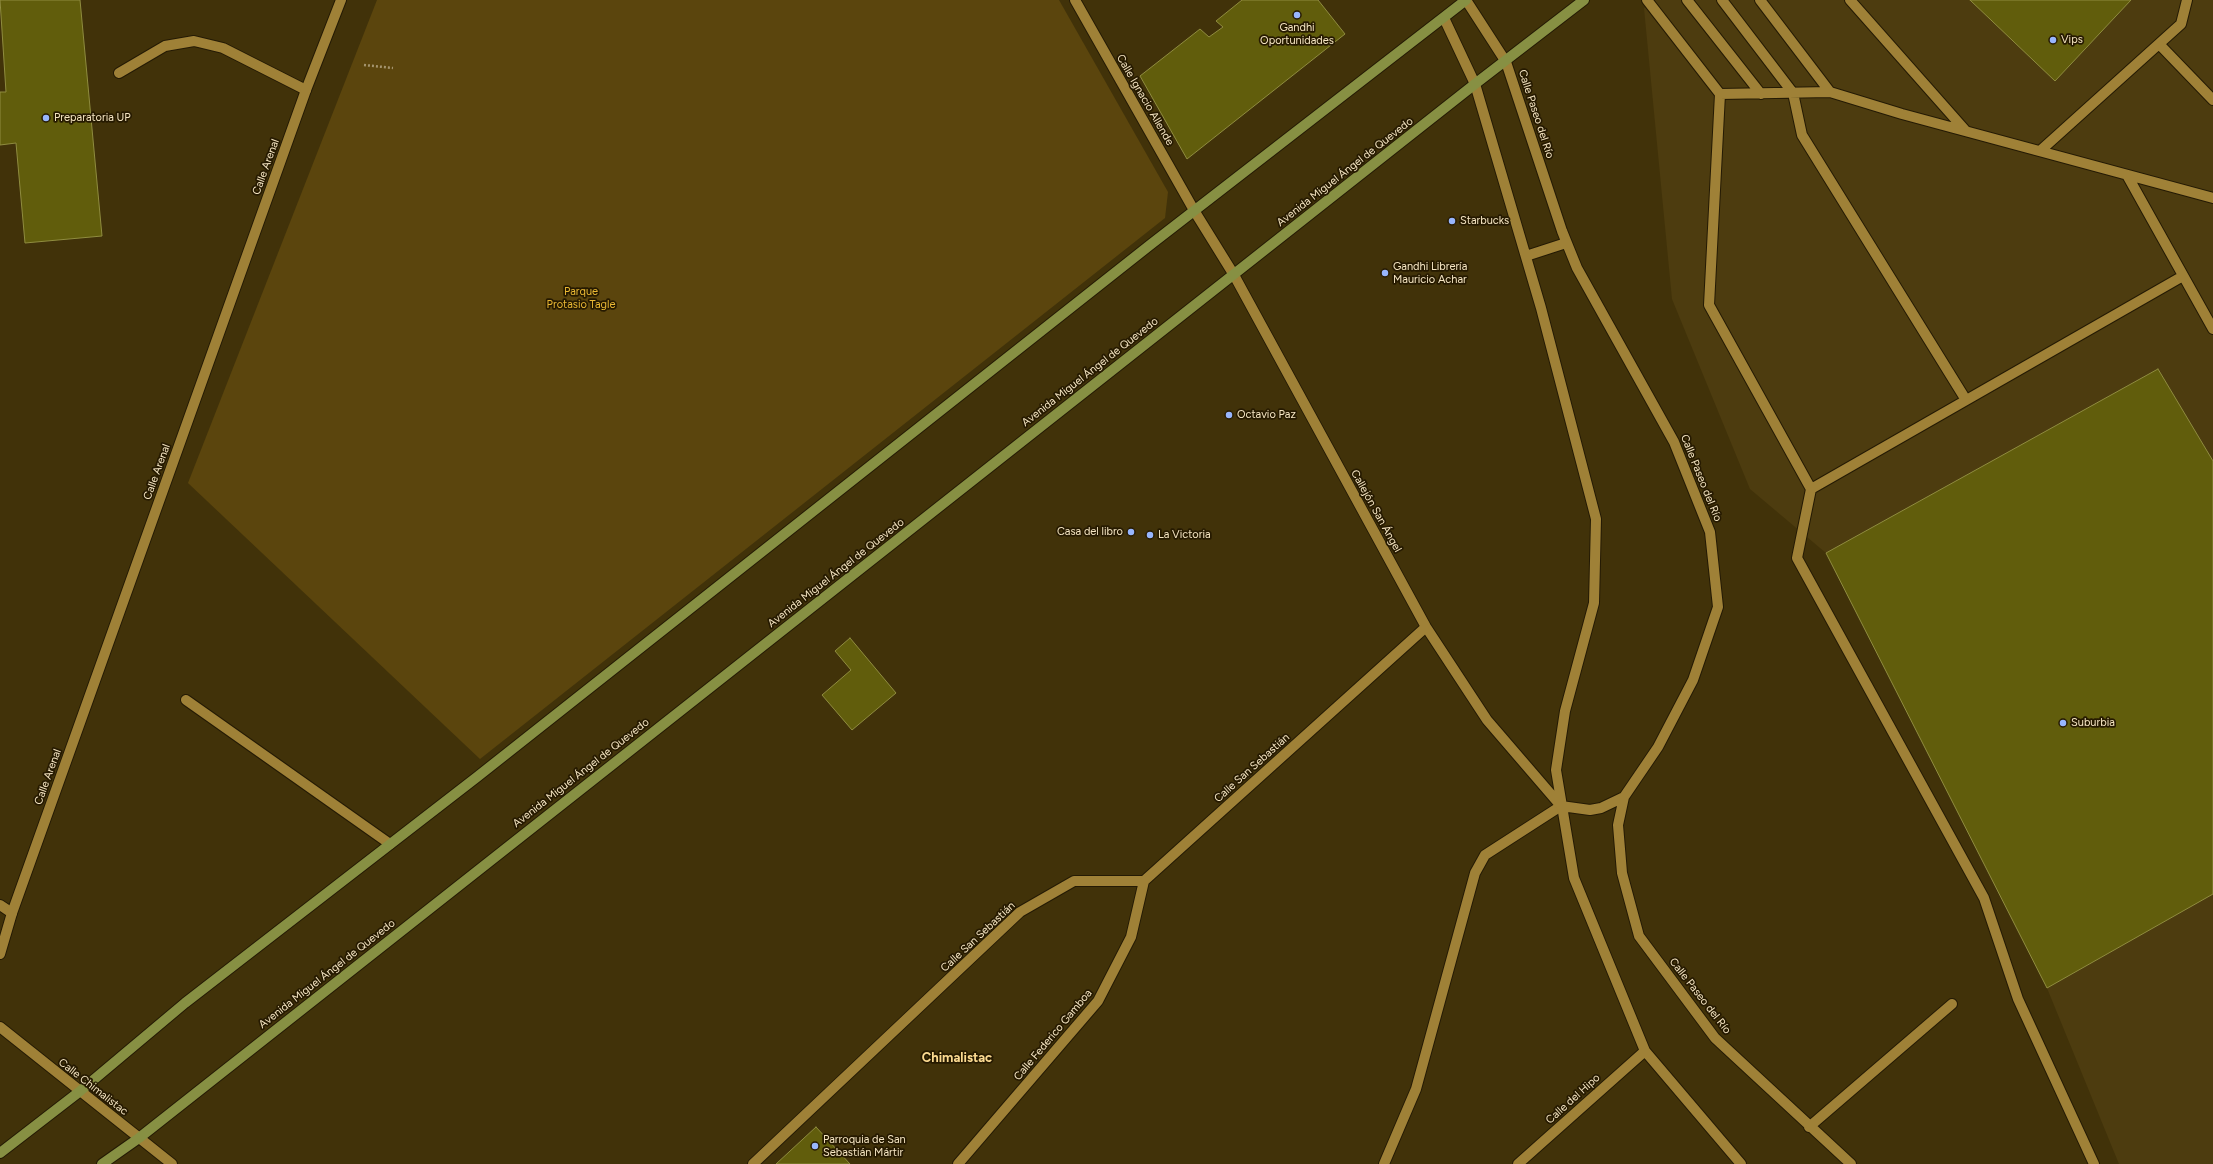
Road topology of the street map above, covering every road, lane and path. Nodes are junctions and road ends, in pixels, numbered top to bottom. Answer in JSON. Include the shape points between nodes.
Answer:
{"nodes":[{"id":1,"x":341,"y":0,"type":"edge"},
{"id":2,"x":1075,"y":0,"type":"edge"},
{"id":3,"x":1466,"y":0,"type":"edge"},
{"id":4,"x":1584,"y":0,"type":"edge"},
{"id":5,"x":1647,"y":0,"type":"edge"},
{"id":6,"x":1687,"y":0,"type":"edge"},
{"id":7,"x":1722,"y":0,"type":"edge"},
{"id":8,"x":1760,"y":0,"type":"edge"},
{"id":9,"x":1850,"y":0,"type":"edge"},
{"id":10,"x":2187,"y":0,"type":"edge"},
{"id":11,"x":1444,"y":18,"type":"junction"},
{"id":12,"x":2159,"y":44,"type":"junction"},
{"id":13,"x":1506,"y":62,"type":"junction"},
{"id":14,"x":364,"y":66,"type":"dead end"},
{"id":15,"x":393,"y":68,"type":"dead end"},
{"id":16,"x":119,"y":73,"type":"dead end"},
{"id":17,"x":1475,"y":84,"type":"junction"},
{"id":18,"x":306,"y":90,"type":"junction"},
{"id":19,"x":1830,"y":92,"type":"junction"},
{"id":20,"x":1793,"y":93,"type":"junction"},
{"id":21,"x":1720,"y":94,"type":"junction"},
{"id":22,"x":1761,"y":94,"type":"junction"},
{"id":23,"x":2213,"y":100,"type":"edge"},
{"id":24,"x":1965,"y":131,"type":"junction"},
{"id":25,"x":2040,"y":151,"type":"junction"},
{"id":26,"x":2127,"y":175,"type":"junction"},
{"id":27,"x":2213,"y":198,"type":"edge"},
{"id":28,"x":1195,"y":212,"type":"junction"},
{"id":29,"x":1566,"y":244,"type":"junction"},
{"id":30,"x":1526,"y":256,"type":"junction"},
{"id":31,"x":1234,"y":274,"type":"junction"},
{"id":32,"x":2183,"y":276,"type":"junction"},
{"id":33,"x":2213,"y":329,"type":"edge"},
{"id":34,"x":1966,"y":400,"type":"junction"},
{"id":35,"x":1811,"y":489,"type":"junction"},
{"id":36,"x":1426,"y":627,"type":"junction"},
{"id":37,"x":186,"y":700,"type":"dead end"},
{"id":38,"x":1624,"y":797,"type":"junction"},
{"id":39,"x":1561,"y":806,"type":"junction"},
{"id":40,"x":390,"y":844,"type":"junction"},
{"id":41,"x":1144,"y":881,"type":"junction"},
{"id":42,"x":0,"y":905,"type":"edge"},
{"id":43,"x":12,"y":913,"type":"junction"},
{"id":44,"x":0,"y":954,"type":"edge"},
{"id":45,"x":1952,"y":1004,"type":"dead end"},
{"id":46,"x":0,"y":1027,"type":"edge"},
{"id":47,"x":1645,"y":1051,"type":"junction"},
{"id":48,"x":79,"y":1092,"type":"junction"},
{"id":49,"x":1809,"y":1127,"type":"junction"},
{"id":50,"x":138,"y":1138,"type":"junction"},
{"id":51,"x":0,"y":1153,"type":"edge"},
{"id":52,"x":102,"y":1164,"type":"edge"},
{"id":53,"x":172,"y":1164,"type":"edge"},
{"id":54,"x":753,"y":1164,"type":"edge"},
{"id":55,"x":958,"y":1164,"type":"edge"},
{"id":56,"x":1384,"y":1164,"type":"edge"},
{"id":57,"x":1518,"y":1164,"type":"edge"},
{"id":58,"x":1741,"y":1164,"type":"edge"},
{"id":59,"x":1851,"y":1164,"type":"edge"},
{"id":60,"x":2094,"y":1164,"type":"edge"}],
"edges":[{"from":1,"to":18,"type":"street","name":"Calle Arenal"},
{"from":2,"to":28,"type":"street","name":"Calle Ignacio Allende"},
{"from":3,"to":11,"type":"main road"},
{"from":3,"to":13,"type":"street","name":"Calle Paseo del Río"},
{"from":4,"to":13,"type":"main road","name":"Avenida Miguel Ángel de Quevedo"},
{"from":5,"to":21,"type":"street"},
{"from":6,"to":22,"type":"street"},
{"from":7,"to":20,"type":"street"},
{"from":8,"to":19,"type":"street"},
{"from":9,"to":24,"type":"street"},
{"from":10,"to":12,"type":"street","via":[[2181,24]]},
{"from":11,"to":17,"type":"street"},
{"from":11,"to":28,"type":"main road"},
{"from":12,"to":23,"type":"street"},
{"from":12,"to":25,"type":"street"},
{"from":13,"to":17,"type":"main road","name":"Avenida Miguel Ángel de Quevedo"},
{"from":13,"to":29,"type":"street","name":"Calle Paseo del Río"},
{"from":14,"to":15,"type":"path"},
{"from":16,"to":18,"type":"street","via":[[165,46],[194,41],[223,48]]},
{"from":17,"to":30,"type":"street"},
{"from":17,"to":31,"type":"main road","name":"Avenida Miguel Ángel de Quevedo"},
{"from":18,"to":43,"type":"street","name":"Calle Arenal"},
{"from":19,"to":20,"type":"street"},
{"from":19,"to":24,"type":"street"},
{"from":20,"to":22,"type":"street"},
{"from":20,"to":34,"type":"street","via":[[1802,135]]},
{"from":21,"to":22,"type":"street"},
{"from":21,"to":35,"type":"street","via":[[1710,305]]},
{"from":24,"to":25,"type":"street"},
{"from":25,"to":26,"type":"street"},
{"from":26,"to":27,"type":"street"},
{"from":26,"to":32,"type":"street"},
{"from":28,"to":31,"type":"street","name":"Callejón San Ángel"},
{"from":28,"to":40,"type":"main road"},
{"from":29,"to":30,"type":"street"},
{"from":29,"to":38,"type":"street","name":"Calle Paseo del Río","via":[[1674,442],[1710,532],[1718,607],[1693,680],[1658,747]]},
{"from":30,"to":39,"type":"street","via":[[1596,519],[1594,603],[1565,711],[1556,770]]},
{"from":31,"to":36,"type":"street","name":"Callejón San Ángel"},
{"from":31,"to":50,"type":"main road","name":"Avenida Miguel Ángel de Quevedo"},
{"from":32,"to":33,"type":"street"},
{"from":32,"to":34,"type":"street"},
{"from":34,"to":35,"type":"street"},
{"from":35,"to":60,"type":"street","via":[[1797,558],[1984,898],[2018,999]]},
{"from":36,"to":39,"type":"street","name":"Callejón San Ángel","via":[[1487,720]]},
{"from":36,"to":41,"type":"street","name":"Calle San Sebastián"},
{"from":37,"to":40,"type":"street"},
{"from":38,"to":39,"type":"street","via":[[1601,808],[1590,810]]},
{"from":38,"to":49,"type":"street","name":"Calle Paseo del Río","via":[[1618,825],[1622,873],[1639,936],[1715,1038]]},
{"from":39,"to":47,"type":"street","via":[[1574,878]]},
{"from":39,"to":56,"type":"street","via":[[1485,855],[1475,873],[1416,1089]]},
{"from":40,"to":48,"type":"main road","via":[[185,1003]]},
{"from":41,"to":54,"type":"street","name":"Calle San Sebastián","via":[[1074,881],[1020,912]]},
{"from":41,"to":55,"type":"street","name":"Calle Federico Gamboa","via":[[1131,937],[1098,1002]]},
{"from":42,"to":43,"type":"street"},
{"from":43,"to":44,"type":"street","name":"Calle Arenal"},
{"from":45,"to":49,"type":"street"},
{"from":46,"to":48,"type":"street","name":"Calle Chimalistac"},
{"from":47,"to":57,"type":"street","name":"Calle del Hipo"},
{"from":47,"to":58,"type":"street"},
{"from":48,"to":50,"type":"street","name":"Calle Chimalistac"},
{"from":48,"to":51,"type":"main road"},
{"from":49,"to":59,"type":"street","name":"Calle Paseo del Río"},
{"from":50,"to":52,"type":"main road","name":"Avenida Miguel Ángel de Quevedo"},
{"from":50,"to":53,"type":"street","name":"Calle Chimalistac"}]}
